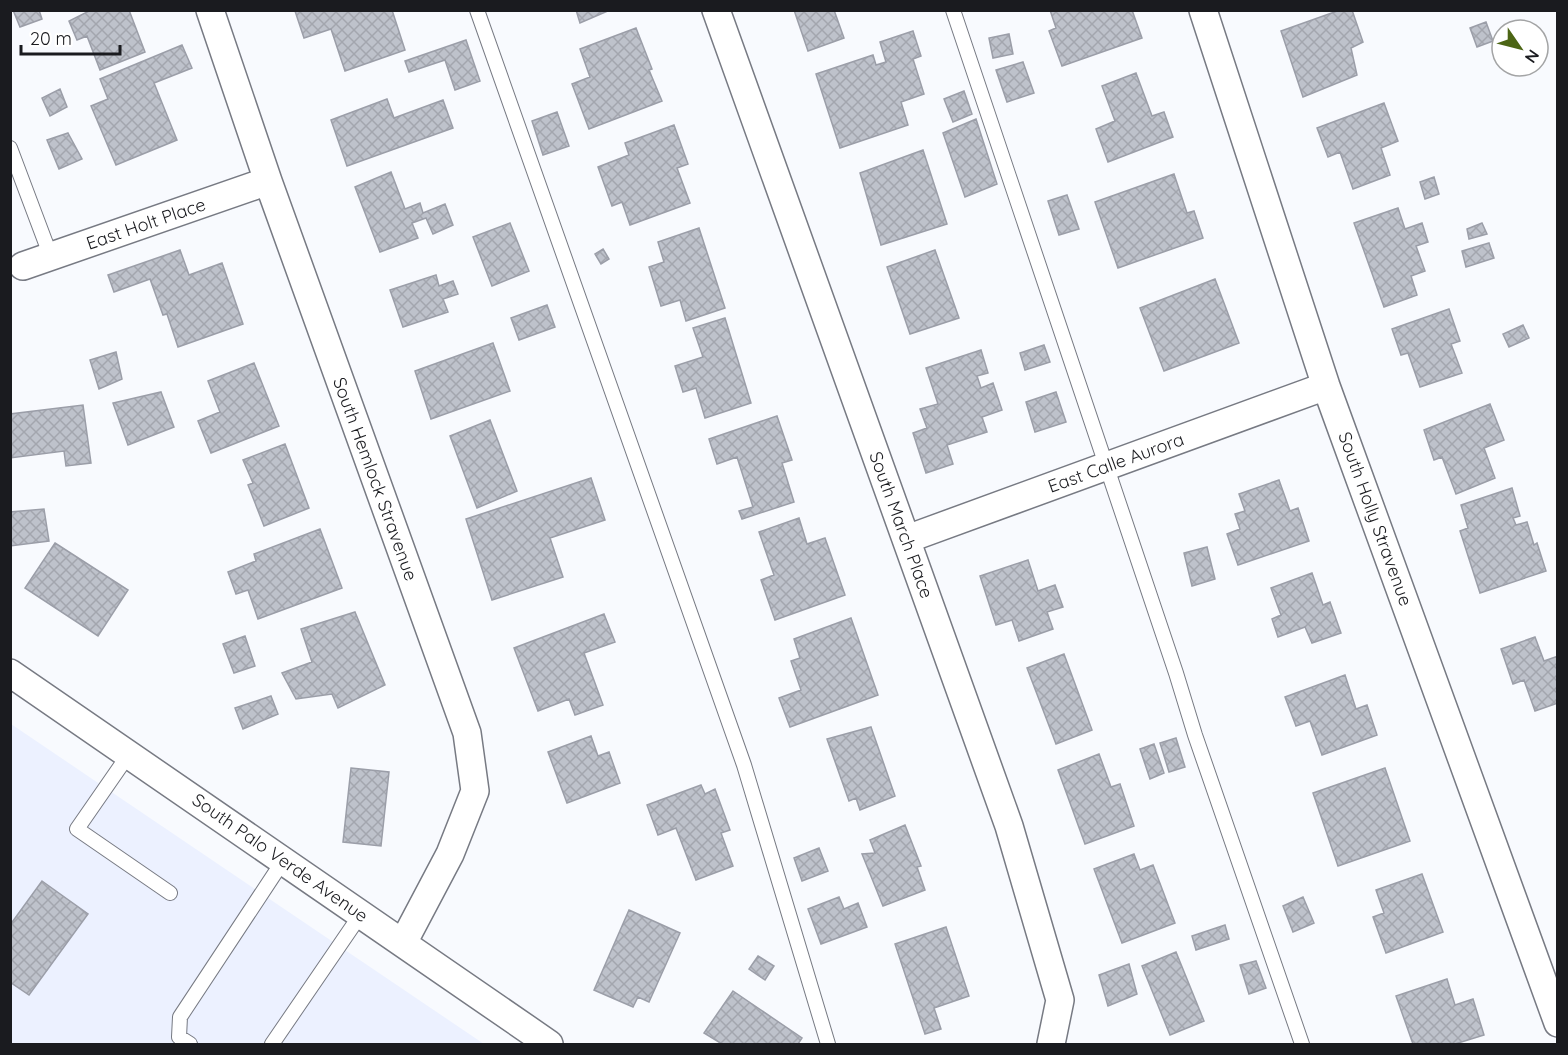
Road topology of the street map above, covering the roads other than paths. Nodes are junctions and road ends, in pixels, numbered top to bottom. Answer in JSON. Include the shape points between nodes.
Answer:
{"nodes":[{"id":1,"x":210,"y":10,"type":"edge"},
{"id":2,"x":477,"y":10,"type":"edge"},
{"id":3,"x":716,"y":10,"type":"edge"},
{"id":4,"x":953,"y":10,"type":"edge"},
{"id":5,"x":1203,"y":10,"type":"edge"},
{"id":6,"x":10,"y":148,"type":"edge"},
{"id":7,"x":268,"y":181,"type":"junction"},
{"id":8,"x":51,"y":257,"type":"junction"},
{"id":9,"x":23,"y":266,"type":"dead end"},
{"id":10,"x":1326,"y":386,"type":"junction"},
{"id":11,"x":1106,"y":467,"type":"junction"},
{"id":12,"x":907,"y":539,"type":"junction"},
{"id":13,"x":10,"y":673,"type":"edge"},
{"id":14,"x":129,"y":754,"type":"junction"},
{"id":15,"x":283,"y":861,"type":"junction"},
{"id":16,"x":170,"y":893,"type":"dead end"},
{"id":17,"x":361,"y":914,"type":"junction"},
{"id":18,"x":403,"y":943,"type":"junction"},
{"id":19,"x":1557,"y":1023,"type":"edge"},
{"id":20,"x":190,"y":1044,"type":"edge"},
{"id":21,"x":273,"y":1044,"type":"edge"},
{"id":22,"x":549,"y":1044,"type":"edge"},
{"id":23,"x":828,"y":1044,"type":"edge"},
{"id":24,"x":1051,"y":1044,"type":"edge"},
{"id":25,"x":1302,"y":1044,"type":"edge"}],
"edges":[{"from":1,"to":7,"type":"street","name":"South Hemlock Stravenue"},
{"from":2,"to":23,"type":"lane","via":[[744,765]]},
{"from":3,"to":12,"type":"street","name":"South March Place"},
{"from":4,"to":11,"type":"lane"},
{"from":5,"to":10,"type":"street","name":"South Holly Stravenue"},
{"from":6,"to":8,"type":"lane"},
{"from":7,"to":8,"type":"street","name":"East Holt Place"},
{"from":7,"to":18,"type":"street","name":"South Hemlock Stravenue","via":[[467,733],[475,791],[450,855]]},
{"from":8,"to":9,"type":"street","name":"East Holt Place"},
{"from":10,"to":11,"type":"street","name":"East Calle Aurora"},
{"from":10,"to":19,"type":"street","name":"South Holly Stravenue"},
{"from":11,"to":12,"type":"street","name":"East Calle Aurora"},
{"from":11,"to":25,"type":"lane"},
{"from":12,"to":24,"type":"street","name":"South March Place","via":[[1009,826],[1060,1000]]},
{"from":13,"to":14,"type":"street","name":"South Palo Verde Avenue"},
{"from":14,"to":15,"type":"street","name":"South Palo Verde Avenue"},
{"from":14,"to":16,"type":"lane","via":[[77,830]]},
{"from":15,"to":17,"type":"street","name":"South Palo Verde Avenue"},
{"from":15,"to":20,"type":"lane","via":[[180,1017],[179,1037]]},
{"from":17,"to":18,"type":"street","name":"South Palo Verde Avenue"},
{"from":17,"to":21,"type":"lane"},
{"from":18,"to":22,"type":"street","name":"South Palo Verde Avenue"}]}
